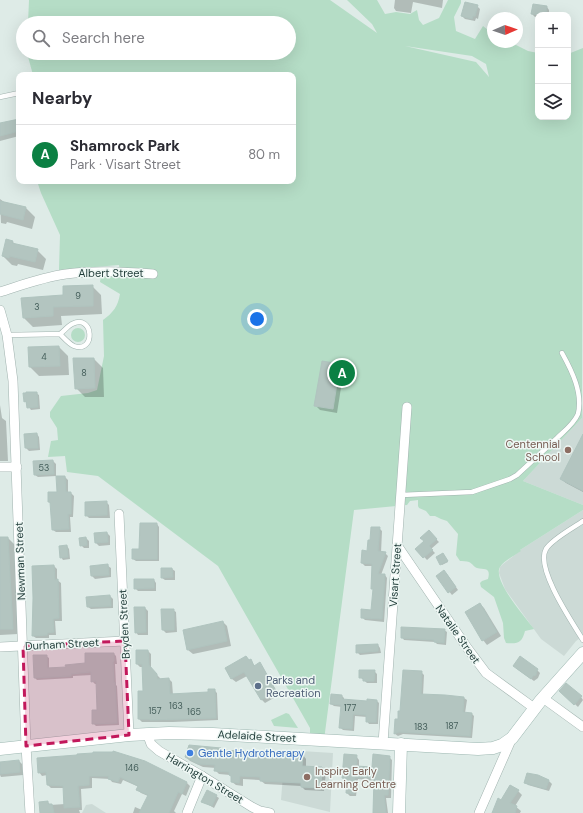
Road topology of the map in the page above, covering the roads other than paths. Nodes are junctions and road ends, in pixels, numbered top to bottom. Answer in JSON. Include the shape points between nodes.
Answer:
{"nodes":[{"id":1,"x":16,"y":94,"type":"edge"},
{"id":2,"x":0,"y":98,"type":"edge"},
{"id":3,"x":153,"y":274,"type":"dead end"},
{"id":4,"x":0,"y":292,"type":"edge"},
{"id":5,"x":0,"y":310,"type":"edge"},
{"id":6,"x":60,"y":334,"type":"junction"},
{"id":7,"x":7,"y":335,"type":"junction"},
{"id":8,"x":562,"y":353,"type":"dead end"},
{"id":9,"x":407,"y":407,"type":"dead end"},
{"id":10,"x":0,"y":467,"type":"edge"},
{"id":11,"x":17,"y":467,"type":"junction"},
{"id":12,"x":401,"y":495,"type":"junction"},
{"id":13,"x":119,"y":514,"type":"dead end"},
{"id":14,"x":583,"y":521,"type":"edge"},
{"id":15,"x":397,"y":545,"type":"junction"},
{"id":16,"x":583,"y":640,"type":"edge"},
{"id":17,"x":125,"y":641,"type":"junction"},
{"id":18,"x":23,"y":646,"type":"junction"},
{"id":19,"x":0,"y":648,"type":"edge"},
{"id":20,"x":583,"y":653,"type":"edge"},
{"id":21,"x":543,"y":698,"type":"junction"},
{"id":22,"x":534,"y":708,"type":"junction"},
{"id":23,"x":583,"y":727,"type":"edge"},
{"id":24,"x":147,"y":733,"type":"junction"},
{"id":25,"x":130,"y":735,"type":"junction"},
{"id":26,"x":512,"y":738,"type":"junction"},
{"id":27,"x":383,"y":743,"type":"junction"},
{"id":28,"x":401,"y":744,"type":"junction"},
{"id":29,"x":26,"y":746,"type":"junction"},
{"id":30,"x":0,"y":749,"type":"edge"},
{"id":31,"x":202,"y":776,"type":"junction"},
{"id":32,"x":30,"y":813,"type":"edge"},
{"id":33,"x":187,"y":813,"type":"edge"},
{"id":34,"x":270,"y":813,"type":"edge"},
{"id":35,"x":399,"y":813,"type":"edge"},
{"id":36,"x":479,"y":813,"type":"edge"}],
"edges":[{"from":1,"to":2,"type":"lane"},
{"from":3,"to":4,"type":"street","name":"Albert Street","via":[[70,273]]},
{"from":5,"to":7,"type":"street","name":"Newman Street"},
{"from":6,"to":6,"type":"lane","via":[[77,347],[88,342],[90,330],[77,322]]},
{"from":6,"to":7,"type":"lane"},
{"from":7,"to":11,"type":"street","name":"Newman Street","via":[[13,381]]},
{"from":8,"to":12,"type":"lane","via":[[578,385],[578,413],[568,427],[517,475],[472,492]]},
{"from":9,"to":12,"type":"street","name":"Visart Street"},
{"from":10,"to":11,"type":"street"},
{"from":11,"to":18,"type":"street","name":"Newman Street"},
{"from":12,"to":15,"type":"street","name":"Visart Street"},
{"from":13,"to":17,"type":"street","name":"Bryden Street"},
{"from":14,"to":16,"type":"lane","via":[[549,545],[544,554],[550,581]]},
{"from":15,"to":22,"type":"street","name":"Natalie Street","via":[[486,673]]},
{"from":15,"to":27,"type":"street","name":"Visart Street"},
{"from":17,"to":18,"type":"street","name":"Durham Street"},
{"from":17,"to":25,"type":"street","name":"Bryden Street"},
{"from":18,"to":19,"type":"street","name":"Durham Street"},
{"from":18,"to":29,"type":"street","name":"Newman Street"},
{"from":20,"to":21,"type":"street"},
{"from":21,"to":22,"type":"street"},
{"from":21,"to":23,"type":"street"},
{"from":22,"to":26,"type":"street"},
{"from":24,"to":25,"type":"street","name":"Adelaide Street"},
{"from":24,"to":27,"type":"street","name":"Adelaide Street"},
{"from":24,"to":31,"type":"street","name":"Harrington Street","via":[[151,744],[159,751]]},
{"from":25,"to":29,"type":"street","name":"Adelaide Street"},
{"from":26,"to":28,"type":"street","name":"Adelaide Street","via":[[502,745],[486,749]]},
{"from":26,"to":36,"type":"street"},
{"from":27,"to":28,"type":"street","name":"Adelaide Street"},
{"from":28,"to":35,"type":"street"},
{"from":29,"to":30,"type":"street","name":"Adelaide Street"},
{"from":29,"to":32,"type":"street","name":"Newman Street"},
{"from":31,"to":33,"type":"street"},
{"from":31,"to":34,"type":"street","name":"Harrington Street","via":[[252,807]]}]}
